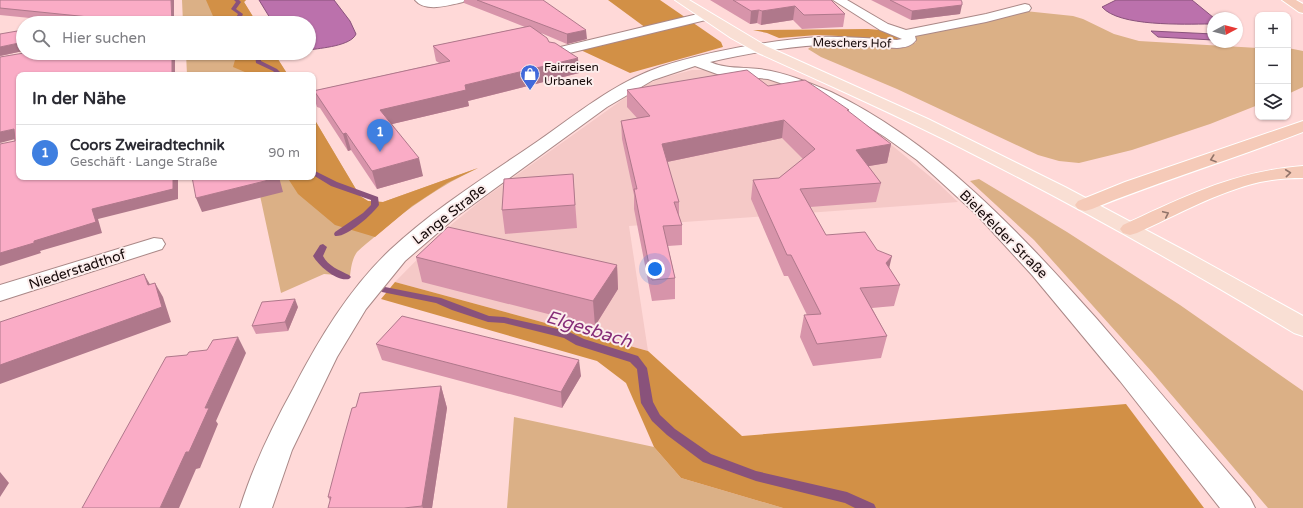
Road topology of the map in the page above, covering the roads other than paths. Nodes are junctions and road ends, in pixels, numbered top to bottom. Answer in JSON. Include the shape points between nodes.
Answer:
{"nodes":[{"id":1,"x":421,"y":0,"type":"edge"},
{"id":2,"x":459,"y":0,"type":"edge"},
{"id":3,"x":681,"y":0,"type":"edge"},
{"id":4,"x":839,"y":0,"type":"edge"},
{"id":5,"x":1288,"y":0,"type":"edge"},
{"id":6,"x":1025,"y":8,"type":"dead end"},
{"id":7,"x":1303,"y":9,"type":"edge"},
{"id":8,"x":706,"y":16,"type":"junction"},
{"id":9,"x":905,"y":34,"type":"junction"},
{"id":10,"x":761,"y":49,"type":"junction"},
{"id":11,"x":557,"y":52,"type":"edge"},
{"id":12,"x":697,"y":61,"type":"junction"},
{"id":13,"x":1303,"y":126,"type":"edge"},
{"id":14,"x":1303,"y":172,"type":"edge"},
{"id":15,"x":1085,"y":205,"type":"junction"},
{"id":16,"x":1130,"y":230,"type":"junction"},
{"id":17,"x":154,"y":244,"type":"dead end"},
{"id":18,"x":0,"y":293,"type":"edge"},
{"id":19,"x":1303,"y":327,"type":"edge"},
{"id":20,"x":256,"y":508,"type":"edge"},
{"id":21,"x":1239,"y":508,"type":"edge"}],
"edges":[{"from":1,"to":2,"type":"street","via":[[439,3]]},
{"from":3,"to":8,"type":"main road"},
{"from":4,"to":9,"type":"street","name":"Meschers Hof","via":[[884,27]]},
{"from":5,"to":7,"type":"highway"},
{"from":6,"to":9,"type":"street"},
{"from":8,"to":10,"type":"main road"},
{"from":8,"to":11,"type":"street"},
{"from":9,"to":10,"type":"street","name":"Meschers Hof","via":[[909,40],[897,44],[828,41]]},
{"from":10,"to":12,"type":"street","name":"Lange Straße"},
{"from":10,"to":15,"type":"main road","via":[[967,144]]},
{"from":12,"to":20,"type":"street","name":"Lange Straße","via":[[662,71],[611,99],[457,206],[397,256],[363,295],[319,365],[262,484]]},
{"from":12,"to":21,"type":"street","name":"Bielefelder Straße","via":[[712,68],[772,76],[809,88],[860,114],[914,149],[986,213],[1043,272],[1158,407]]},
{"from":13,"to":15,"type":"highway","one_way":true},
{"from":16,"to":14,"type":"highway","one_way":true,"via":[[1226,185],[1262,176]]},
{"from":15,"to":16,"type":"main road"},
{"from":16,"to":19,"type":"main road"},
{"from":17,"to":18,"type":"street","name":"Niederstadthof"}]}
